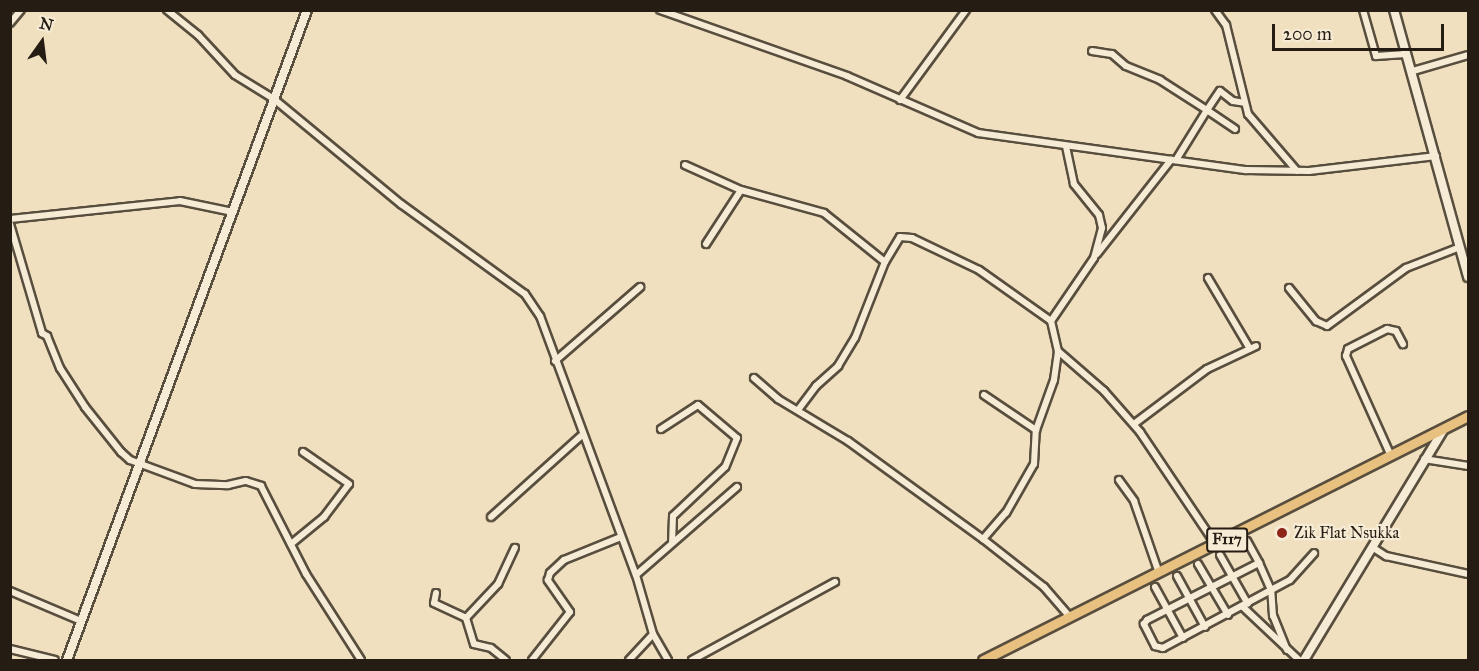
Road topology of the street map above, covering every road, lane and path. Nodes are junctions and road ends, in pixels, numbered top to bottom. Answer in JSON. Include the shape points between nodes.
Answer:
{"nodes":[{"id":1,"x":21,"y":10,"type":"edge"},
{"id":2,"x":167,"y":10,"type":"edge"},
{"id":3,"x":307,"y":10,"type":"edge"},
{"id":4,"x":660,"y":10,"type":"edge"},
{"id":5,"x":966,"y":10,"type":"edge"},
{"id":6,"x":1215,"y":10,"type":"edge"},
{"id":7,"x":1363,"y":10,"type":"edge"},
{"id":8,"x":1394,"y":10,"type":"edge"},
{"id":9,"x":10,"y":23,"type":"edge"},
{"id":10,"x":1092,"y":51,"type":"dead end"},
{"id":11,"x":1406,"y":54,"type":"junction"},
{"id":12,"x":1468,"y":55,"type":"edge"},
{"id":13,"x":1413,"y":71,"type":"junction"},
{"id":14,"x":273,"y":99,"type":"junction"},
{"id":15,"x":900,"y":100,"type":"junction"},
{"id":16,"x":1245,"y":103,"type":"junction"},
{"id":17,"x":1207,"y":110,"type":"junction"},
{"id":18,"x":1235,"y":129,"type":"dead end"},
{"id":19,"x":1066,"y":146,"type":"junction"},
{"id":20,"x":1436,"y":156,"type":"junction"},
{"id":21,"x":1173,"y":160,"type":"junction"},
{"id":22,"x":685,"y":165,"type":"dead end"},
{"id":23,"x":1297,"y":171,"type":"junction"},
{"id":24,"x":741,"y":190,"type":"junction"},
{"id":25,"x":233,"y":212,"type":"junction"},
{"id":26,"x":10,"y":221,"type":"edge"},
{"id":27,"x":706,"y":244,"type":"dead end"},
{"id":28,"x":1460,"y":247,"type":"junction"},
{"id":29,"x":1094,"y":258,"type":"junction"},
{"id":30,"x":885,"y":262,"type":"junction"},
{"id":31,"x":1468,"y":277,"type":"edge"},
{"id":32,"x":1208,"y":278,"type":"dead end"},
{"id":33,"x":640,"y":287,"type":"dead end"},
{"id":34,"x":1289,"y":288,"type":"dead end"},
{"id":35,"x":1052,"y":321,"type":"junction"},
{"id":36,"x":1403,"y":344,"type":"dead end"},
{"id":37,"x":1058,"y":351,"type":"junction"},
{"id":38,"x":555,"y":361,"type":"junction"},
{"id":39,"x":754,"y":378,"type":"dead end"},
{"id":40,"x":984,"y":396,"type":"dead end"},
{"id":41,"x":798,"y":410,"type":"junction"},
{"id":42,"x":1468,"y":416,"type":"edge"},
{"id":43,"x":1134,"y":424,"type":"junction"},
{"id":44,"x":661,"y":429,"type":"dead end"},
{"id":45,"x":1444,"y":429,"type":"junction"},
{"id":46,"x":1036,"y":430,"type":"junction"},
{"id":47,"x":581,"y":436,"type":"junction"},
{"id":48,"x":303,"y":452,"type":"dead end"},
{"id":49,"x":1391,"y":456,"type":"junction"},
{"id":50,"x":1423,"y":459,"type":"junction"},
{"id":51,"x":140,"y":464,"type":"junction"},
{"id":52,"x":1468,"y":466,"type":"edge"},
{"id":53,"x":1119,"y":480,"type":"dead end"},
{"id":54,"x":737,"y":487,"type":"dead end"},
{"id":55,"x":491,"y":517,"type":"dead end"},
{"id":56,"x":621,"y":537,"type":"junction"},
{"id":57,"x":984,"y":539,"type":"junction"},
{"id":58,"x":1247,"y":541,"type":"dead end"},
{"id":59,"x":672,"y":543,"type":"junction"},
{"id":60,"x":291,"y":544,"type":"junction"},
{"id":61,"x":1216,"y":545,"type":"junction"},
{"id":62,"x":1372,"y":547,"type":"junction"},
{"id":63,"x":514,"y":548,"type":"dead end"},
{"id":64,"x":1314,"y":553,"type":"dead end"},
{"id":65,"x":1221,"y":555,"type":"dead end"},
{"id":66,"x":1259,"y":563,"type":"junction"},
{"id":67,"x":1198,"y":564,"type":"dead end"},
{"id":68,"x":1160,"y":573,"type":"junction"},
{"id":69,"x":1468,"y":574,"type":"edge"},
{"id":70,"x":636,"y":575,"type":"junction"},
{"id":71,"x":1177,"y":576,"type":"dead end"},
{"id":72,"x":1232,"y":577,"type":"junction"},
{"id":73,"x":835,"y":582,"type":"dead end"},
{"id":74,"x":1155,"y":587,"type":"dead end"},
{"id":75,"x":1211,"y":588,"type":"junction"},
{"id":76,"x":1271,"y":590,"type":"junction"},
{"id":77,"x":10,"y":591,"type":"edge"},
{"id":78,"x":436,"y":593,"type":"dead end"},
{"id":79,"x":1189,"y":598,"type":"junction"},
{"id":80,"x":1245,"y":605,"type":"junction"},
{"id":81,"x":1167,"y":609,"type":"junction"},
{"id":82,"x":1228,"y":615,"type":"junction"},
{"id":83,"x":466,"y":618,"type":"junction"},
{"id":84,"x":1071,"y":618,"type":"junction"},
{"id":85,"x":81,"y":621,"type":"junction"},
{"id":86,"x":1204,"y":627,"type":"junction"},
{"id":87,"x":653,"y":634,"type":"junction"},
{"id":88,"x":1183,"y":638,"type":"junction"},
{"id":89,"x":10,"y":650,"type":"edge"},
{"id":90,"x":1287,"y":650,"type":"junction"},
{"id":91,"x":55,"y":660,"type":"edge"},
{"id":92,"x":67,"y":660,"type":"edge"},
{"id":93,"x":361,"y":660,"type":"edge"},
{"id":94,"x":506,"y":660,"type":"edge"},
{"id":95,"x":532,"y":660,"type":"edge"},
{"id":96,"x":629,"y":660,"type":"edge"},
{"id":97,"x":668,"y":660,"type":"edge"},
{"id":98,"x":692,"y":660,"type":"edge"},
{"id":99,"x":983,"y":660,"type":"edge"},
{"id":100,"x":1302,"y":660,"type":"edge"}],
"edges":[{"from":1,"to":9,"type":"street"},
{"from":2,"to":14,"type":"street","via":[[198,35],[235,75]]},
{"from":3,"to":14,"type":"main road"},
{"from":4,"to":15,"type":"street","via":[[847,76]]},
{"from":5,"to":15,"type":"street"},
{"from":6,"to":16,"type":"street","via":[[1226,25]]},
{"from":7,"to":11,"type":"street","via":[[1377,56]]},
{"from":8,"to":11,"type":"street"},
{"from":10,"to":17,"type":"street","via":[[1112,54],[1126,66],[1160,80]]},
{"from":11,"to":13,"type":"street"},
{"from":12,"to":13,"type":"street"},
{"from":13,"to":20,"type":"street"},
{"from":14,"to":25,"type":"main road"},
{"from":14,"to":38,"type":"street","via":[[402,204],[525,294],[540,316]]},
{"from":15,"to":19,"type":"street","via":[[978,133]]},
{"from":16,"to":17,"type":"street","via":[[1233,101],[1220,91]]},
{"from":16,"to":23,"type":"street","via":[[1248,114]]},
{"from":17,"to":18,"type":"street"},
{"from":17,"to":21,"type":"street"},
{"from":19,"to":21,"type":"street"},
{"from":19,"to":29,"type":"street","via":[[1074,184],[1099,215],[1102,228]]},
{"from":20,"to":23,"type":"street"},
{"from":20,"to":28,"type":"street"},
{"from":21,"to":23,"type":"street","via":[[1246,170]]},
{"from":21,"to":29,"type":"street"},
{"from":22,"to":24,"type":"street"},
{"from":24,"to":27,"type":"street"},
{"from":24,"to":30,"type":"street","via":[[824,213]]},
{"from":25,"to":26,"type":"street","via":[[180,201]]},
{"from":25,"to":51,"type":"main road"},
{"from":26,"to":51,"type":"street","via":[[33,309],[60,368],[121,452]]},
{"from":28,"to":31,"type":"street"},
{"from":28,"to":34,"type":"street","via":[[1406,268],[1328,326],[1316,321]]},
{"from":29,"to":35,"type":"street"},
{"from":30,"to":35,"type":"street","via":[[900,237],[912,238],[979,270]]},
{"from":30,"to":41,"type":"street","via":[[855,338],[838,366]]},
{"from":32,"to":43,"type":"street","via":[[1253,347],[1207,369]]},
{"from":33,"to":38,"type":"street"},
{"from":35,"to":37,"type":"street"},
{"from":36,"to":49,"type":"street","via":[[1396,331],[1388,328],[1348,350],[1346,356]]},
{"from":37,"to":43,"type":"street","via":[[1104,390]]},
{"from":37,"to":46,"type":"street","via":[[1054,380]]},
{"from":38,"to":47,"type":"street"},
{"from":39,"to":41,"type":"street"},
{"from":40,"to":46,"type":"street"},
{"from":41,"to":57,"type":"street","via":[[848,441]]},
{"from":42,"to":45,"type":"main road","number":"F117"},
{"from":43,"to":61,"type":"street"},
{"from":44,"to":59,"type":"street","via":[[698,405],[737,438],[725,467],[673,516]]},
{"from":45,"to":49,"type":"main road","number":"F117"},
{"from":45,"to":50,"type":"street"},
{"from":46,"to":57,"type":"street","via":[[1034,464],[1027,480]]},
{"from":47,"to":55,"type":"street"},
{"from":47,"to":56,"type":"street"},
{"from":48,"to":60,"type":"street","via":[[349,484],[324,517]]},
{"from":49,"to":61,"type":"main road","number":"F117"},
{"from":50,"to":52,"type":"street"},
{"from":50,"to":62,"type":"street"},
{"from":51,"to":60,"type":"street","via":[[195,483],[228,485],[246,481],[261,486]]},
{"from":51,"to":85,"type":"main road"},
{"from":53,"to":68,"type":"street","via":[[1134,501]]},
{"from":54,"to":59,"type":"street"},
{"from":56,"to":70,"type":"street"},
{"from":56,"to":95,"type":"street","via":[[564,560],[550,573],[548,580],[570,612]]},
{"from":57,"to":84,"type":"street","via":[[1044,587]]},
{"from":58,"to":66,"type":"street"},
{"from":59,"to":70,"type":"street"},
{"from":60,"to":93,"type":"street","via":[[333,621]]},
{"from":61,"to":68,"type":"main road","number":"F117"},
{"from":62,"to":69,"type":"street","via":[[1386,556]]},
{"from":62,"to":100,"type":"street"},
{"from":63,"to":83,"type":"street","via":[[498,584]]},
{"from":64,"to":76,"type":"street","via":[[1290,580]]},
{"from":65,"to":72,"type":"street"},
{"from":66,"to":72,"type":"street"},
{"from":66,"to":76,"type":"street"},
{"from":67,"to":75,"type":"street"},
{"from":68,"to":84,"type":"main road","number":"F117"},
{"from":70,"to":87,"type":"street"},
{"from":71,"to":79,"type":"street"},
{"from":72,"to":75,"type":"street"},
{"from":72,"to":80,"type":"street"},
{"from":73,"to":98,"type":"street"},
{"from":74,"to":81,"type":"street"},
{"from":75,"to":79,"type":"street"},
{"from":75,"to":82,"type":"street"},
{"from":76,"to":80,"type":"street"},
{"from":76,"to":90,"type":"street","via":[[1273,616]]},
{"from":77,"to":85,"type":"street"},
{"from":78,"to":83,"type":"street","via":[[434,603]]},
{"from":79,"to":81,"type":"street"},
{"from":79,"to":86,"type":"street"},
{"from":80,"to":82,"type":"street"},
{"from":80,"to":90,"type":"street"},
{"from":81,"to":88,"type":"street"},
{"from":81,"to":88,"type":"street","via":[[1144,622],[1155,646],[1163,648]]},
{"from":82,"to":86,"type":"street"},
{"from":83,"to":94,"type":"street","via":[[474,644],[491,648]]},
{"from":84,"to":99,"type":"main road","number":"F117"},
{"from":85,"to":92,"type":"main road"},
{"from":86,"to":88,"type":"street"},
{"from":87,"to":96,"type":"street"},
{"from":87,"to":97,"type":"street"},
{"from":89,"to":91,"type":"street"},
{"from":90,"to":100,"type":"street"}]}
